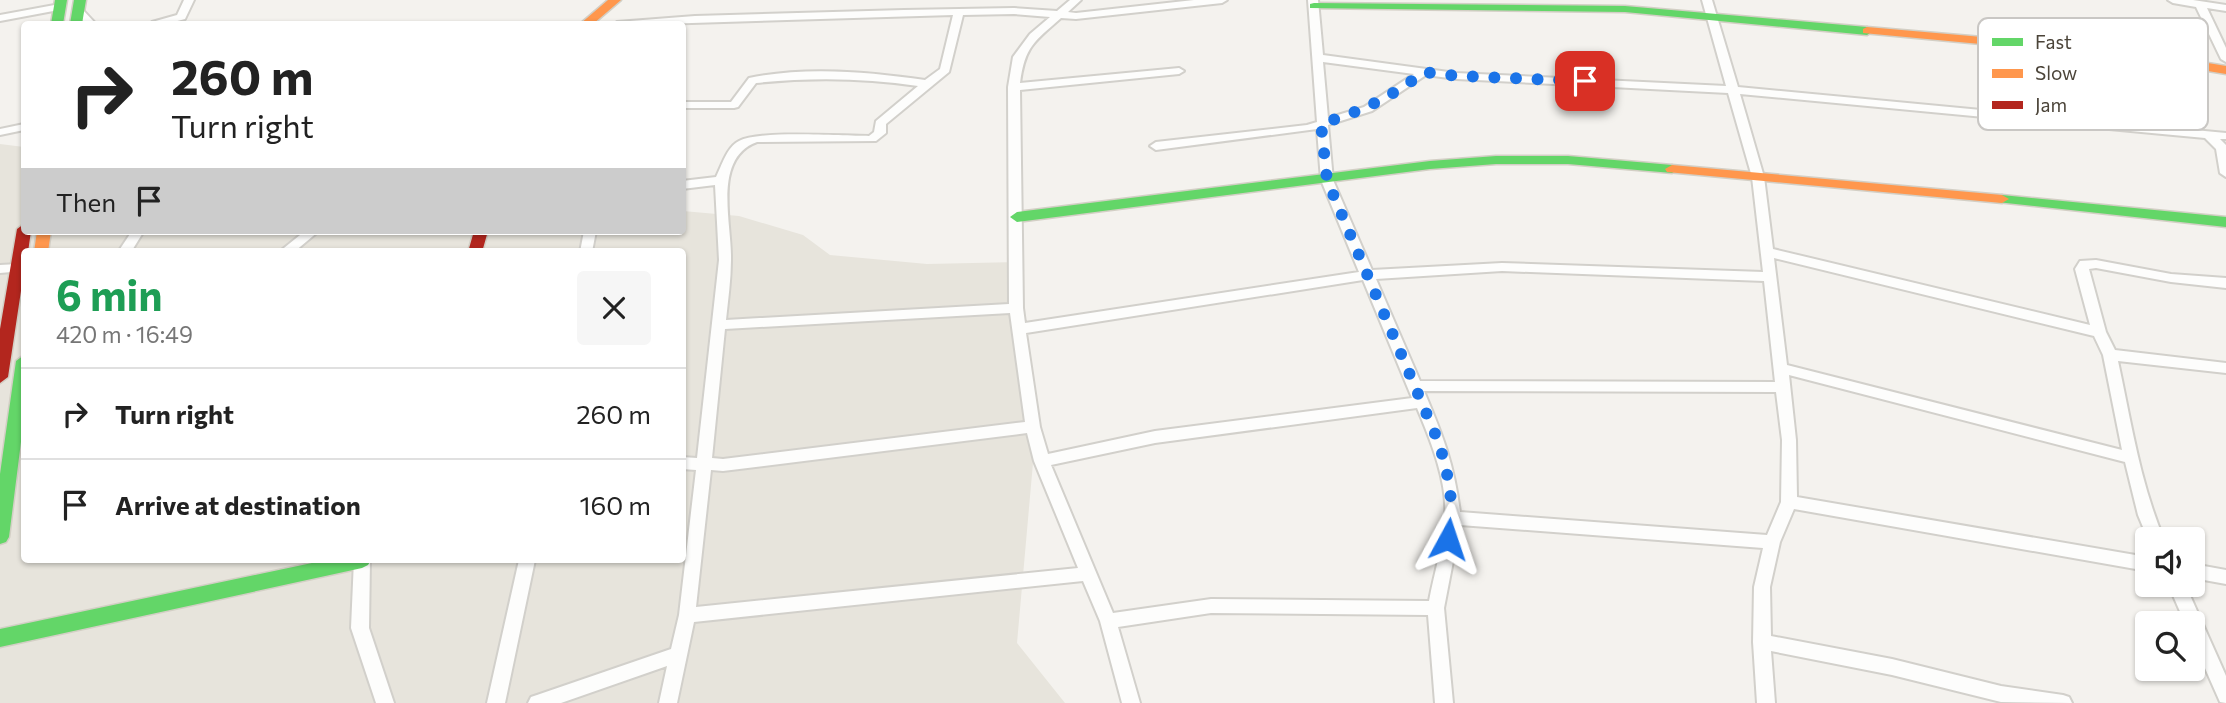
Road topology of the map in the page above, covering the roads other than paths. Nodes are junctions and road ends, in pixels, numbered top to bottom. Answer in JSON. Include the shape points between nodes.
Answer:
{"nodes":[{"id":1,"x":189,"y":0,"type":"edge"},
{"id":2,"x":615,"y":0,"type":"edge"},
{"id":3,"x":1076,"y":0,"type":"edge"},
{"id":4,"x":1222,"y":0,"type":"edge"},
{"id":5,"x":1707,"y":0,"type":"edge"},
{"id":6,"x":2173,"y":0,"type":"edge"},
{"id":7,"x":1313,"y":3,"type":"edge"},
{"id":8,"x":61,"y":4,"type":"edge"},
{"id":9,"x":2200,"y":4,"type":"junction"},
{"id":10,"x":2226,"y":8,"type":"edge"},
{"id":11,"x":959,"y":12,"type":"junction"},
{"id":12,"x":1057,"y":14,"type":"junction"},
{"id":13,"x":1711,"y":17,"type":"junction"},
{"id":14,"x":0,"y":18,"type":"edge"},
{"id":15,"x":2207,"y":18,"type":"edge"},
{"id":16,"x":167,"y":21,"type":"edge"},
{"id":17,"x":590,"y":21,"type":"edge"},
{"id":18,"x":676,"y":21,"type":"edge"},
{"id":19,"x":2208,"y":21,"type":"edge"},
{"id":20,"x":1978,"y":41,"type":"edge"},
{"id":21,"x":1318,"y":58,"type":"junction"},
{"id":22,"x":2226,"y":59,"type":"edge"},
{"id":23,"x":2208,"y":66,"type":"edge"},
{"id":24,"x":2226,"y":69,"type":"edge"},
{"id":25,"x":1179,"y":71,"type":"dead end"},
{"id":26,"x":1424,"y":72,"type":"junction"},
{"id":27,"x":927,"y":85,"type":"junction"},
{"id":28,"x":1014,"y":87,"type":"junction"},
{"id":29,"x":1732,"y":90,"type":"junction"},
{"id":30,"x":686,"y":105,"type":"edge"},
{"id":31,"x":1978,"y":113,"type":"edge"},
{"id":32,"x":1321,"y":124,"type":"junction"},
{"id":33,"x":21,"y":128,"type":"edge"},
{"id":34,"x":2165,"y":130,"type":"edge"},
{"id":35,"x":0,"y":132,"type":"edge"},
{"id":36,"x":2208,"y":134,"type":"junction"},
{"id":37,"x":2226,"y":136,"type":"edge"},
{"id":38,"x":1156,"y":146,"type":"dead end"},
{"id":39,"x":2226,"y":173,"type":"edge"},
{"id":40,"x":1758,"y":177,"type":"junction"},
{"id":41,"x":722,"y":180,"type":"junction"},
{"id":42,"x":1327,"y":180,"type":"junction"},
{"id":43,"x":686,"y":184,"type":"edge"},
{"id":44,"x":1017,"y":217,"type":"junction"},
{"id":45,"x":2226,"y":222,"type":"edge"},
{"id":46,"x":308,"y":235,"type":"edge"},
{"id":47,"x":21,"y":248,"type":"edge"},
{"id":48,"x":290,"y":248,"type":"edge"},
{"id":49,"x":1766,"y":252,"type":"junction"},
{"id":50,"x":18,"y":268,"type":"junction"},
{"id":51,"x":0,"y":269,"type":"edge"},
{"id":52,"x":1367,"y":275,"type":"junction"},
{"id":53,"x":1769,"y":278,"type":"junction"},
{"id":54,"x":2226,"y":283,"type":"edge"},
{"id":55,"x":1016,"y":309,"type":"junction"},
{"id":56,"x":718,"y":325,"type":"junction"},
{"id":57,"x":1019,"y":329,"type":"junction"},
{"id":58,"x":2099,"y":332,"type":"junction"},
{"id":59,"x":2110,"y":355,"type":"junction"},
{"id":60,"x":1780,"y":368,"type":"junction"},
{"id":61,"x":2226,"y":368,"type":"edge"},
{"id":62,"x":0,"y":377,"type":"edge"},
{"id":63,"x":21,"y":383,"type":"edge"},
{"id":64,"x":1414,"y":386,"type":"junction"},
{"id":65,"x":1782,"y":387,"type":"junction"},
{"id":66,"x":1421,"y":402,"type":"junction"},
{"id":67,"x":1033,"y":427,"type":"junction"},
{"id":68,"x":2132,"y":458,"type":"junction"},
{"id":69,"x":1042,"y":461,"type":"junction"},
{"id":70,"x":686,"y":463,"type":"edge"},
{"id":71,"x":704,"y":463,"type":"junction"},
{"id":72,"x":1789,"y":502,"type":"junction"},
{"id":73,"x":1453,"y":518,"type":"junction"},
{"id":74,"x":2151,"y":527,"type":"edge"},
{"id":75,"x":0,"y":537,"type":"edge"},
{"id":76,"x":1772,"y":542,"type":"junction"},
{"id":77,"x":2135,"y":562,"type":"edge"},
{"id":78,"x":348,"y":563,"type":"edge"},
{"id":79,"x":362,"y":563,"type":"edge"},
{"id":80,"x":526,"y":563,"type":"edge"},
{"id":81,"x":2205,"y":573,"type":"edge"},
{"id":82,"x":1087,"y":574,"type":"junction"},
{"id":83,"x":2226,"y":577,"type":"edge"},
{"id":84,"x":2182,"y":597,"type":"edge"},
{"id":85,"x":1436,"y":608,"type":"junction"},
{"id":86,"x":687,"y":615,"type":"junction"},
{"id":87,"x":1108,"y":621,"type":"junction"},
{"id":88,"x":0,"y":638,"type":"edge"},
{"id":89,"x":1762,"y":642,"type":"junction"},
{"id":90,"x":677,"y":655,"type":"junction"},
{"id":91,"x":2226,"y":696,"type":"edge"},
{"id":92,"x":385,"y":703,"type":"edge"},
{"id":93,"x":496,"y":703,"type":"edge"},
{"id":94,"x":537,"y":703,"type":"edge"},
{"id":95,"x":668,"y":703,"type":"edge"},
{"id":96,"x":1131,"y":703,"type":"edge"},
{"id":97,"x":1444,"y":703,"type":"edge"},
{"id":98,"x":1766,"y":703,"type":"edge"},
{"id":99,"x":2063,"y":703,"type":"edge"}],
"edges":[{"from":1,"to":16,"type":"street","via":[[181,17]]},
{"from":2,"to":17,"type":"street"},
{"from":3,"to":12,"type":"street"},
{"from":4,"to":12,"type":"street","via":[[1096,15]]},
{"from":5,"to":13,"type":"street"},
{"from":6,"to":9,"type":"street"},
{"from":7,"to":13,"type":"street","via":[[1625,9]]},
{"from":7,"to":21,"type":"street"},
{"from":8,"to":14,"type":"street"},
{"from":9,"to":10,"type":"street"},
{"from":9,"to":15,"type":"street"},
{"from":11,"to":12,"type":"street"},
{"from":11,"to":18,"type":"street"},
{"from":11,"to":27,"type":"street","via":[[945,70]]},
{"from":12,"to":28,"type":"street","via":[[1018,57]]},
{"from":13,"to":20,"type":"street"},
{"from":13,"to":29,"type":"street"},
{"from":19,"to":22,"type":"street"},
{"from":21,"to":26,"type":"street"},
{"from":21,"to":32,"type":"street"},
{"from":23,"to":24,"type":"street"},
{"from":25,"to":28,"type":"street"},
{"from":26,"to":29,"type":"street"},
{"from":26,"to":32,"type":"street","via":[[1368,109]]},
{"from":27,"to":30,"type":"street","via":[[863,77],[787,76],[753,80],[734,105]]},
{"from":27,"to":41,"type":"street","via":[[880,123],[880,134],[872,139],[756,139],[741,144]]},
{"from":28,"to":44,"type":"street"},
{"from":29,"to":31,"type":"street"},
{"from":29,"to":40,"type":"street"},
{"from":32,"to":38,"type":"street"},
{"from":32,"to":42,"type":"street"},
{"from":33,"to":35,"type":"street"},
{"from":34,"to":36,"type":"street"},
{"from":36,"to":37,"type":"street"},
{"from":36,"to":39,"type":"street","via":[[2222,148]]},
{"from":40,"to":42,"type":"street","via":[[1568,160],[1496,160]]},
{"from":40,"to":45,"type":"street"},
{"from":40,"to":49,"type":"street"},
{"from":41,"to":43,"type":"street"},
{"from":41,"to":56,"type":"street","via":[[725,260]]},
{"from":42,"to":44,"type":"street"},
{"from":42,"to":52,"type":"street"},
{"from":44,"to":55,"type":"street"},
{"from":46,"to":48,"type":"street"},
{"from":47,"to":50,"type":"street"},
{"from":49,"to":53,"type":"street"},
{"from":49,"to":58,"type":"street"},
{"from":50,"to":51,"type":"street"},
{"from":50,"to":62,"type":"street"},
{"from":52,"to":53,"type":"street","via":[[1502,267]]},
{"from":52,"to":57,"type":"street"},
{"from":52,"to":64,"type":"street"},
{"from":53,"to":60,"type":"street"},
{"from":54,"to":58,"type":"street","via":[[2085,264],[2082,269]]},
{"from":55,"to":56,"type":"street"},
{"from":55,"to":57,"type":"street"},
{"from":56,"to":71,"type":"street"},
{"from":57,"to":67,"type":"street"},
{"from":58,"to":59,"type":"street"},
{"from":59,"to":61,"type":"street"},
{"from":59,"to":68,"type":"street"},
{"from":60,"to":65,"type":"street"},
{"from":60,"to":68,"type":"street"},
{"from":63,"to":75,"type":"street"},
{"from":64,"to":65,"type":"street"},
{"from":64,"to":66,"type":"street"},
{"from":65,"to":72,"type":"street","via":[[1789,440]]},
{"from":66,"to":69,"type":"street","via":[[1154,437]]},
{"from":66,"to":73,"type":"street","via":[[1439,443]]},
{"from":67,"to":69,"type":"street"},
{"from":67,"to":71,"type":"street","via":[[723,465]]},
{"from":68,"to":74,"type":"street"},
{"from":69,"to":82,"type":"street"},
{"from":70,"to":71,"type":"street"},
{"from":71,"to":86,"type":"street"},
{"from":72,"to":76,"type":"street"},
{"from":72,"to":77,"type":"street"},
{"from":73,"to":76,"type":"street"},
{"from":73,"to":85,"type":"street"},
{"from":76,"to":89,"type":"street","via":[[1762,587]]},
{"from":78,"to":88,"type":"street"},
{"from":79,"to":92,"type":"street","via":[[360,628]]},
{"from":80,"to":93,"type":"street"},
{"from":81,"to":83,"type":"street"},
{"from":82,"to":86,"type":"street"},
{"from":82,"to":87,"type":"street"},
{"from":84,"to":91,"type":"street"},
{"from":85,"to":87,"type":"street","via":[[1211,606]]},
{"from":85,"to":97,"type":"street"},
{"from":86,"to":90,"type":"street"},
{"from":87,"to":96,"type":"street"},
{"from":89,"to":98,"type":"street"},
{"from":89,"to":99,"type":"street"},
{"from":90,"to":94,"type":"street"},
{"from":90,"to":95,"type":"street"}]}
